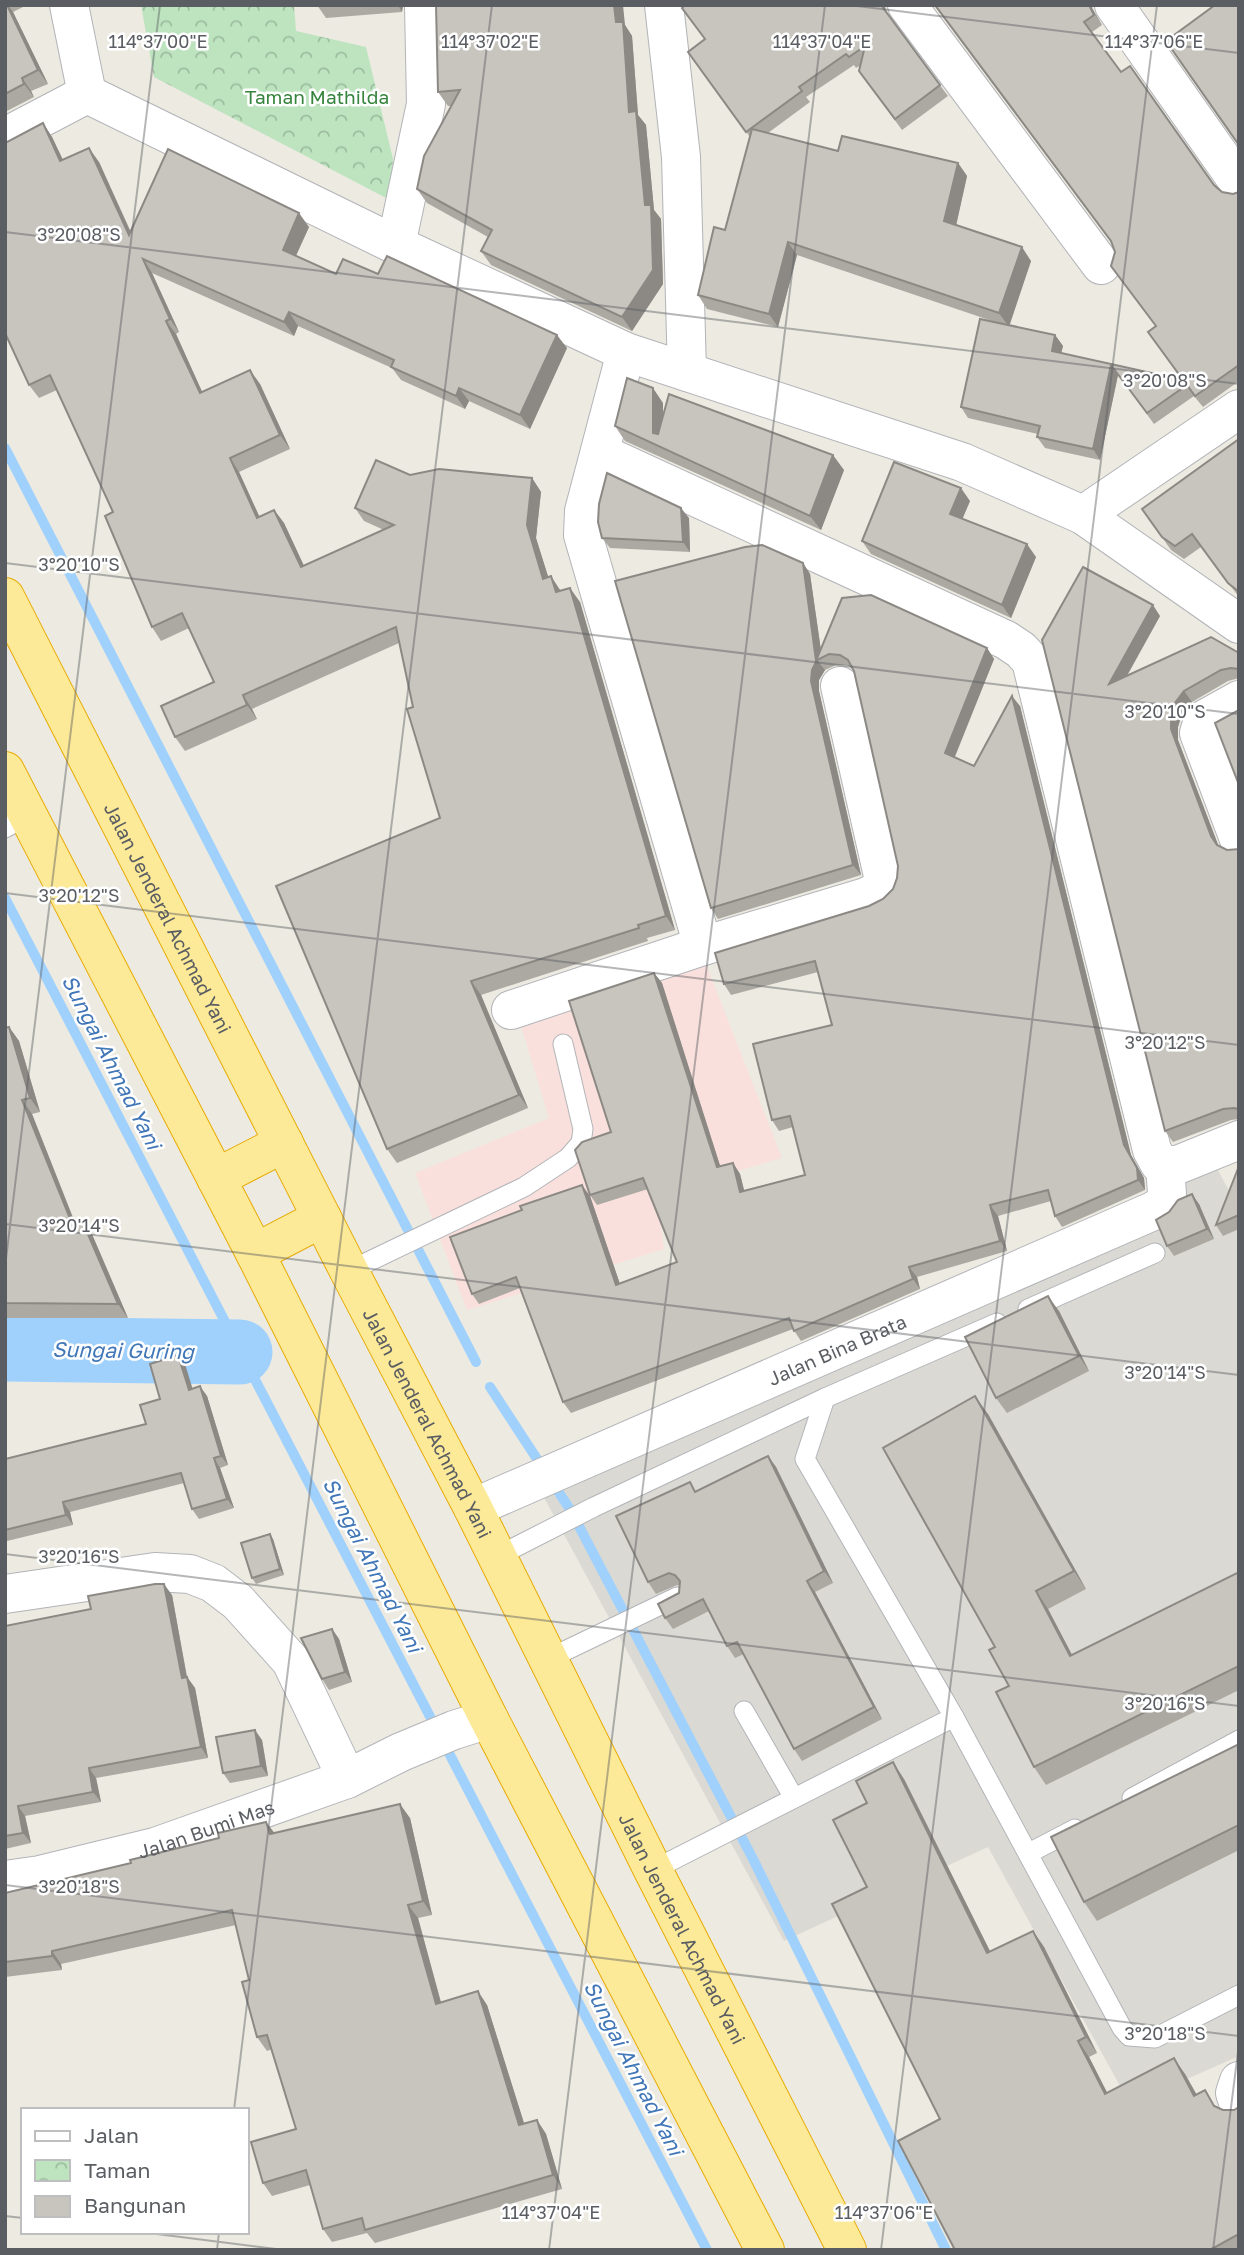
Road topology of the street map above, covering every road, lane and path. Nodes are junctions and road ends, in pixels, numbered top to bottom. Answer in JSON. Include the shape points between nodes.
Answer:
{"nodes":[{"id":1,"x":69,"y":5,"type":"edge"},
{"id":2,"x":424,"y":5,"type":"edge"},
{"id":3,"x":664,"y":5,"type":"edge"},
{"id":4,"x":907,"y":5,"type":"edge"},
{"id":5,"x":1114,"y":5,"type":"edge"},
{"id":6,"x":87,"y":94,"type":"junction"},
{"id":7,"x":5,"y":137,"type":"edge"},
{"id":8,"x":1239,"y":183,"type":"edge"},
{"id":9,"x":396,"y":245,"type":"junction"},
{"id":10,"x":1101,"y":265,"type":"dead end"},
{"id":11,"x":626,"y":352,"type":"junction"},
{"id":12,"x":687,"y":372,"type":"junction"},
{"id":13,"x":1239,"y":409,"type":"edge"},
{"id":14,"x":600,"y":453,"type":"junction"},
{"id":15,"x":1083,"y":515,"type":"junction"},
{"id":16,"x":5,"y":597,"type":"edge"},
{"id":17,"x":1239,"y":624,"type":"edge"},
{"id":18,"x":841,"y":685,"type":"dead end"},
{"id":19,"x":1239,"y":700,"type":"edge"},
{"id":20,"x":5,"y":771,"type":"edge"},
{"id":21,"x":17,"y":822,"type":"edge"},
{"id":22,"x":1239,"y":839,"type":"edge"},
{"id":23,"x":703,"y":946,"type":"junction"},
{"id":24,"x":511,"y":1010,"type":"dead end"},
{"id":25,"x":563,"y":1044,"type":"dead end"},
{"id":26,"x":1239,"y":1140,"type":"edge"},
{"id":27,"x":284,"y":1143,"type":"junction"},
{"id":28,"x":1166,"y":1166,"type":"junction"},
{"id":29,"x":215,"y":1178,"type":"junction"},
{"id":30,"x":323,"y":1217,"type":"junction"},
{"id":31,"x":255,"y":1253,"type":"junction"},
{"id":32,"x":1155,"y":1253,"type":"dead end"},
{"id":33,"x":349,"y":1271,"type":"junction"},
{"id":34,"x":825,"y":1398,"type":"junction"},
{"id":35,"x":473,"y":1508,"type":"junction"},
{"id":36,"x":496,"y":1557,"type":"junction"},
{"id":37,"x":5,"y":1594,"type":"edge"},
{"id":38,"x":677,"y":1597,"type":"edge"},
{"id":39,"x":548,"y":1659,"type":"junction"},
{"id":40,"x":744,"y":1711,"type":"dead end"},
{"id":41,"x":954,"y":1717,"type":"junction"},
{"id":42,"x":472,"y":1725,"type":"junction"},
{"id":43,"x":1239,"y":1740,"type":"edge"},
{"id":44,"x":348,"y":1779,"type":"junction"},
{"id":45,"x":794,"y":1798,"type":"junction"},
{"id":46,"x":1111,"y":1809,"type":"edge"},
{"id":47,"x":1087,"y":1822,"type":"edge"},
{"id":48,"x":1029,"y":1853,"type":"junction"},
{"id":49,"x":653,"y":1870,"type":"junction"},
{"id":50,"x":5,"y":1880,"type":"edge"},
{"id":51,"x":1239,"y":1995,"type":"edge"},
{"id":52,"x":1239,"y":2081,"type":"edge"},
{"id":53,"x":1239,"y":2105,"type":"edge"},
{"id":54,"x":765,"y":2250,"type":"edge"},
{"id":55,"x":847,"y":2250,"type":"edge"}],
"edges":[{"from":1,"to":6,"type":"street"},
{"from":2,"to":9,"type":"street","via":[[426,104]]},
{"from":3,"to":12,"type":"street","via":[[681,157]]},
{"from":4,"to":10,"type":"street"},
{"from":5,"to":8,"type":"street"},
{"from":6,"to":7,"type":"street"},
{"from":6,"to":9,"type":"street"},
{"from":9,"to":11,"type":"street"},
{"from":11,"to":12,"type":"street"},
{"from":11,"to":14,"type":"street"},
{"from":12,"to":15,"type":"street","via":[[962,462]]},
{"from":13,"to":15,"type":"street"},
{"from":14,"to":23,"type":"street","via":[[584,511],[583,535]]},
{"from":14,"to":28,"type":"street","via":[[1006,640],[1031,661],[1152,1150]]},
{"from":15,"to":17,"type":"street"},
{"from":16,"to":27,"type":"highway","name":"Jalan Jenderal Achmad Yani"},
{"from":18,"to":23,"type":"street","via":[[884,880],[880,890]]},
{"from":19,"to":22,"type":"street","via":[[1203,720],[1199,733]]},
{"from":20,"to":21,"type":"highway"},
{"from":21,"to":29,"type":"highway"},
{"from":23,"to":24,"type":"street"},
{"from":25,"to":33,"type":"lane","via":[[583,1129],[581,1143],[568,1158],[524,1187]]},
{"from":26,"to":28,"type":"street"},
{"from":27,"to":29,"type":"highway"},
{"from":27,"to":30,"type":"highway","name":"Jalan Jenderal Achmad Yani"},
{"from":28,"to":35,"type":"street","name":"Jalan Bina Brata","via":[[1167,1194],[1164,1204],[1153,1211]]},
{"from":29,"to":31,"type":"highway"},
{"from":30,"to":31,"type":"highway"},
{"from":30,"to":33,"type":"highway","name":"Jalan Jenderal Achmad Yani"},
{"from":31,"to":42,"type":"highway"},
{"from":32,"to":34,"type":"lane"},
{"from":33,"to":35,"type":"highway","name":"Jalan Jenderal Achmad Yani"},
{"from":34,"to":36,"type":"lane"},
{"from":34,"to":41,"type":"lane","via":[[805,1459]]},
{"from":35,"to":36,"type":"highway","name":"Jalan Jenderal Achmad Yani"},
{"from":36,"to":39,"type":"highway","name":"Jalan Jenderal Achmad Yani"},
{"from":37,"to":44,"type":"street","via":[[155,1572],[190,1574],[213,1583],[238,1602],[291,1661]]},
{"from":38,"to":39,"type":"lane"},
{"from":39,"to":49,"type":"highway","name":"Jalan Jenderal Achmad Yani"},
{"from":40,"to":45,"type":"lane"},
{"from":41,"to":45,"type":"lane"},
{"from":41,"to":48,"type":"lane"},
{"from":42,"to":44,"type":"street","name":"Jalan Bumi Mas","via":[[401,1752]]},
{"from":42,"to":54,"type":"highway"},
{"from":43,"to":46,"type":"lane"},
{"from":44,"to":50,"type":"street","name":"Jalan Bumi Mas","via":[[155,1847]]},
{"from":45,"to":49,"type":"lane"},
{"from":47,"to":48,"type":"lane"},
{"from":48,"to":51,"type":"lane","via":[[1129,2036],[1155,2039]]},
{"from":49,"to":55,"type":"highway","name":"Jalan Jenderal Achmad Yani"},
{"from":52,"to":53,"type":"street","via":[[1235,2093]]}]}
